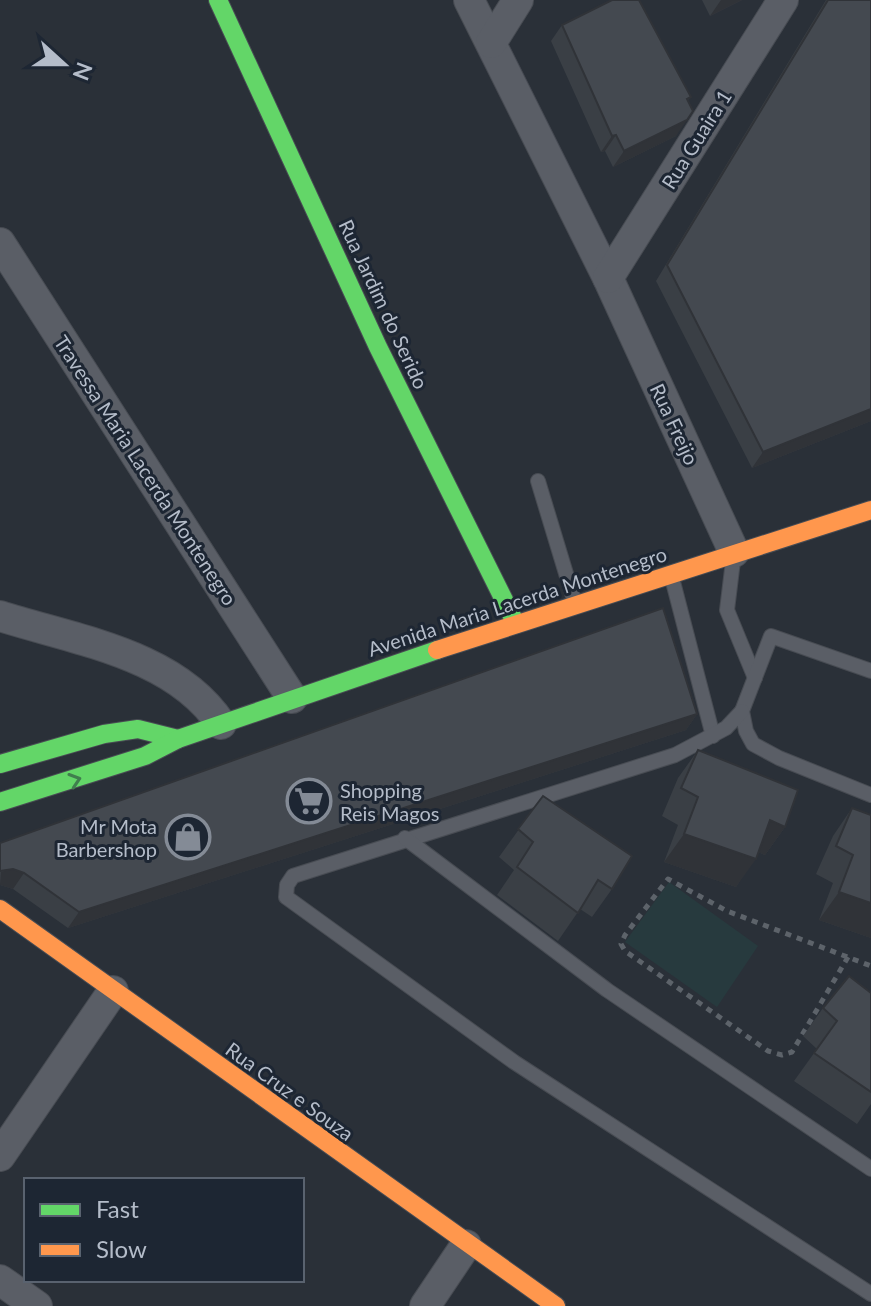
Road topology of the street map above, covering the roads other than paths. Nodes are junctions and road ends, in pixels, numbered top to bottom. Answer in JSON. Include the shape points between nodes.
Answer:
{"nodes":[{"id":1,"x":218,"y":0,"type":"edge"},
{"id":2,"x":469,"y":0,"type":"edge"},
{"id":3,"x":518,"y":0,"type":"edge"},
{"id":4,"x":783,"y":0,"type":"edge"},
{"id":5,"x":491,"y":43,"type":"junction"},
{"id":6,"x":0,"y":243,"type":"edge"},
{"id":7,"x":608,"y":278,"type":"junction"},
{"id":8,"x":538,"y":481,"type":"dead end"},
{"id":9,"x":871,"y":510,"type":"edge"},
{"id":10,"x":734,"y":552,"type":"junction"},
{"id":11,"x":671,"y":574,"type":"junction"},
{"id":12,"x":576,"y":605,"type":"junction"},
{"id":13,"x":0,"y":616,"type":"edge"},
{"id":14,"x":516,"y":624,"type":"junction"},
{"id":15,"x":871,"y":671,"type":"edge"},
{"id":16,"x":755,"y":678,"type":"junction"},
{"id":17,"x":292,"y":698,"type":"junction"},
{"id":18,"x":742,"y":711,"type":"junction"},
{"id":19,"x":221,"y":724,"type":"junction"},
{"id":20,"x":713,"y":736,"type":"junction"},
{"id":21,"x":178,"y":739,"type":"junction"},
{"id":22,"x":0,"y":764,"type":"edge"},
{"id":23,"x":871,"y":795,"type":"edge"},
{"id":24,"x":0,"y":802,"type":"edge"},
{"id":25,"x":405,"y":838,"type":"junction"},
{"id":26,"x":0,"y":909,"type":"edge"},
{"id":27,"x":113,"y":991,"type":"junction"},
{"id":28,"x":0,"y":1156,"type":"edge"},
{"id":29,"x":871,"y":1169,"type":"edge"},
{"id":30,"x":466,"y":1245,"type":"junction"},
{"id":31,"x":0,"y":1280,"type":"edge"},
{"id":32,"x":871,"y":1294,"type":"edge"},
{"id":33,"x":37,"y":1306,"type":"edge"},
{"id":34,"x":425,"y":1306,"type":"edge"},
{"id":35,"x":556,"y":1306,"type":"edge"}],
"edges":[{"from":1,"to":14,"type":"street","name":"Rua Jardim do Serido","via":[[378,347]]},
{"from":2,"to":5,"type":"street","name":"Rua Freijo"},
{"from":3,"to":5,"type":"street"},
{"from":4,"to":7,"type":"street","name":"Rua Guaira 1"},
{"from":5,"to":7,"type":"street","name":"Rua Freijo"},
{"from":6,"to":17,"type":"street","name":"Travessa Maria Lacerda Montenegro"},
{"from":7,"to":10,"type":"street","name":"Rua Freijo"},
{"from":8,"to":12,"type":"lane"},
{"from":9,"to":10,"type":"street","name":"Avenida Maria Lacerda Montenegro"},
{"from":10,"to":11,"type":"street","name":"Avenida Maria Lacerda Montenegro"},
{"from":10,"to":16,"type":"lane","via":[[727,610]]},
{"from":11,"to":12,"type":"street","name":"Avenida Maria Lacerda Montenegro"},
{"from":11,"to":20,"type":"lane"},
{"from":12,"to":14,"type":"street","name":"Avenida Maria Lacerda Montenegro"},
{"from":13,"to":19,"type":"street","via":[[146,663],[195,693]]},
{"from":14,"to":17,"type":"street","name":"Avenida Maria Lacerda Montenegro"},
{"from":15,"to":16,"type":"lane","via":[[771,636]]},
{"from":16,"to":18,"type":"lane"},
{"from":17,"to":19,"type":"street","name":"Avenida Maria Lacerda Montenegro"},
{"from":18,"to":20,"type":"lane"},
{"from":18,"to":23,"type":"lane","via":[[753,744]]},
{"from":19,"to":21,"type":"street","name":"Avenida Maria Lacerda Montenegro"},
{"from":20,"to":25,"type":"lane","via":[[675,755]]},
{"from":21,"to":22,"type":"street","via":[[138,729]]},
{"from":24,"to":21,"type":"street","name":"Avenida Maria Lacerda Montenegro","one_way":true,"via":[[145,756]]},
{"from":25,"to":29,"type":"lane","via":[[607,990]]},
{"from":25,"to":32,"type":"lane","via":[[293,876],[286,897],[514,1062]]},
{"from":26,"to":27,"type":"street","name":"Rua Cruz e Souza"},
{"from":27,"to":28,"type":"street"},
{"from":27,"to":30,"type":"street","name":"Rua Cruz e Souza"},
{"from":30,"to":34,"type":"street"},
{"from":30,"to":35,"type":"street","name":"Rua Cruz e Souza"},
{"from":31,"to":33,"type":"street"}]}
